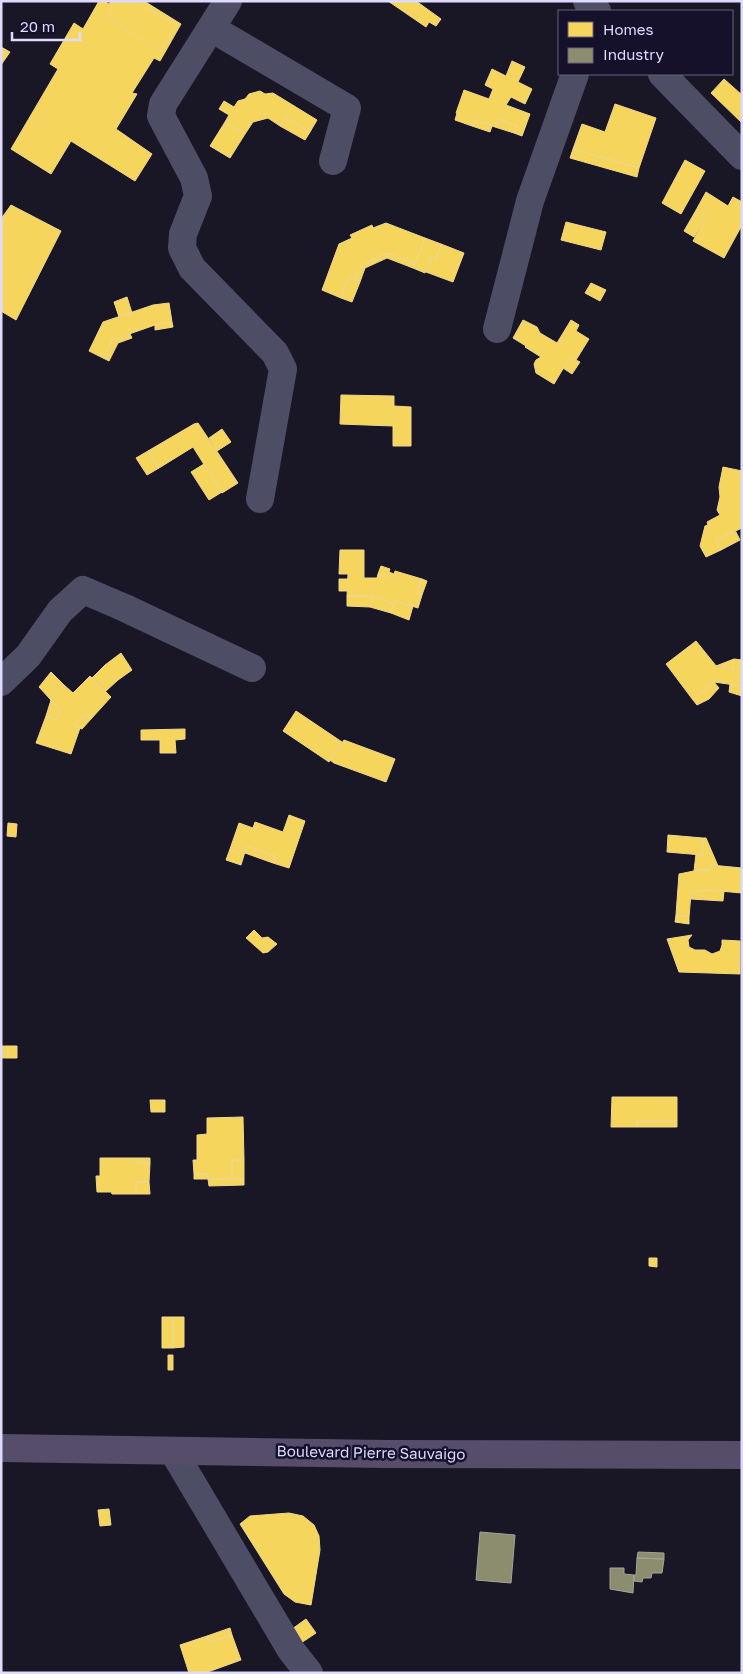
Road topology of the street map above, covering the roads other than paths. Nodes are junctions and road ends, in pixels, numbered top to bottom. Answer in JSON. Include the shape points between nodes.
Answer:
{"nodes":[{"id":1,"x":228,"y":1,"type":"edge"},
{"id":2,"x":587,"y":1,"type":"edge"},
{"id":3,"x":596,"y":10,"type":"edge"},
{"id":4,"x":211,"y":28,"type":"junction"},
{"id":5,"x":575,"y":75,"type":"edge"},
{"id":6,"x":663,"y":75,"type":"edge"},
{"id":7,"x":742,"y":156,"type":"edge"},
{"id":8,"x":333,"y":161,"type":"dead end"},
{"id":9,"x":497,"y":328,"type":"dead end"},
{"id":10,"x":260,"y":499,"type":"dead end"},
{"id":11,"x":252,"y":668,"type":"dead end"},
{"id":12,"x":1,"y":682,"type":"edge"},
{"id":13,"x":1,"y":1448,"type":"edge"},
{"id":14,"x":173,"y":1451,"type":"junction"},
{"id":15,"x":742,"y":1455,"type":"edge"},
{"id":16,"x":308,"y":1673,"type":"edge"}],
"edges":[{"from":1,"to":4,"type":"street"},
{"from":2,"to":3,"type":"street"},
{"from":4,"to":8,"type":"street","via":[[347,108]]},
{"from":4,"to":10,"type":"street","via":[[163,104],[161,116],[194,178],[198,196],[182,248],[192,268],[275,353],[283,369]]},
{"from":5,"to":9,"type":"street","via":[[530,201]]},
{"from":6,"to":7,"type":"street"},
{"from":11,"to":12,"type":"street","via":[[83,590],[60,611],[28,656]]},
{"from":13,"to":14,"type":"main road","name":"Boulevard Pierre Sauvaigo"},
{"from":14,"to":15,"type":"main road","name":"Boulevard Pierre Sauvaigo"},
{"from":14,"to":16,"type":"street","via":[[291,1650]]}]}
